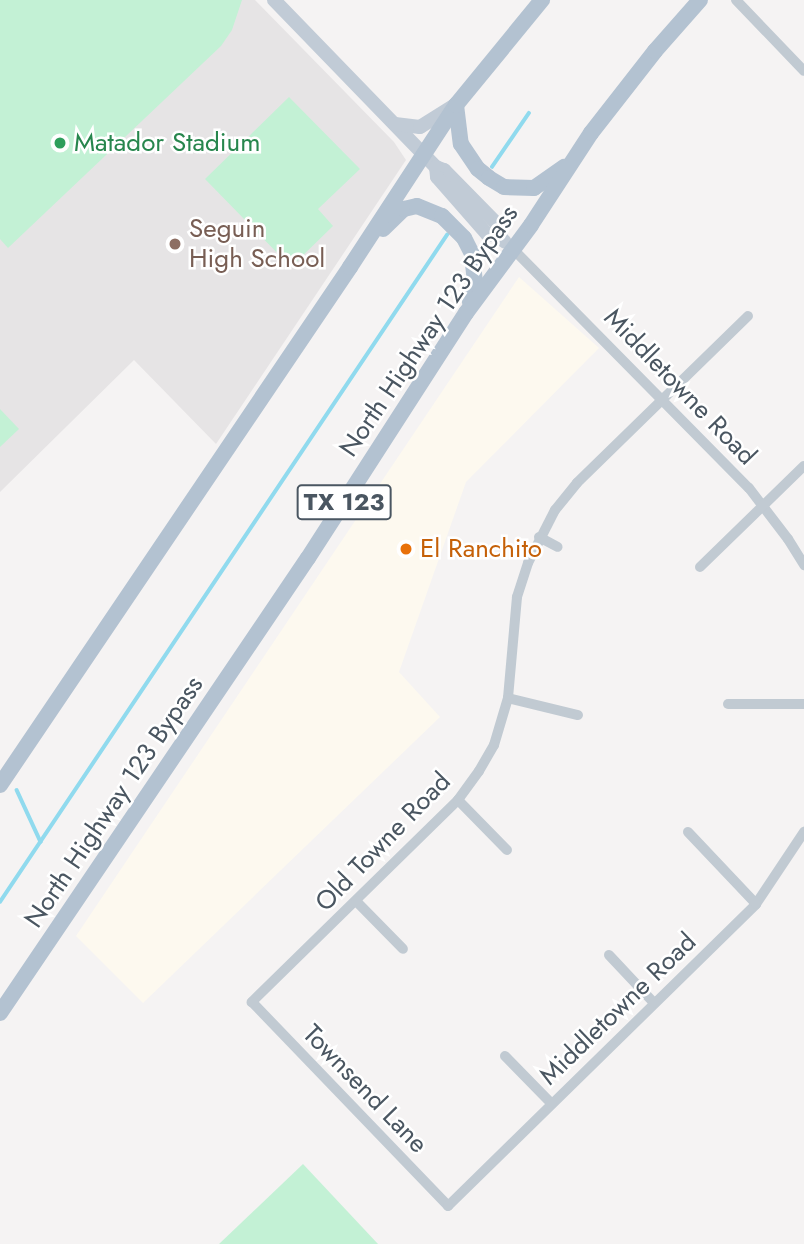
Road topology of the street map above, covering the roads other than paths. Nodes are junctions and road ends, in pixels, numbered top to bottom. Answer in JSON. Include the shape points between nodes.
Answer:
{"nodes":[{"id":1,"x":274,"y":0,"type":"edge"},
{"id":2,"x":542,"y":0,"type":"edge"},
{"id":3,"x":700,"y":0,"type":"edge"},
{"id":4,"x":736,"y":0,"type":"edge"},
{"id":5,"x":804,"y":71,"type":"edge"},
{"id":6,"x":456,"y":104,"type":"junction"},
{"id":7,"x":394,"y":124,"type":"junction"},
{"id":8,"x":580,"y":148,"type":"junction"},
{"id":9,"x":424,"y":154,"type":"junction"},
{"id":10,"x":513,"y":249,"type":"junction"},
{"id":11,"x":351,"y":267,"type":"junction"},
{"id":12,"x":466,"y":313,"type":"junction"},
{"id":13,"x":748,"y":316,"type":"dead end"},
{"id":14,"x":661,"y":400,"type":"junction"},
{"id":15,"x":804,"y":466,"type":"edge"},
{"id":16,"x":763,"y":505,"type":"junction"},
{"id":17,"x":539,"y":537,"type":"junction"},
{"id":18,"x":558,"y":547,"type":"dead end"},
{"id":19,"x":804,"y":565,"type":"edge"},
{"id":20,"x":700,"y":567,"type":"dead end"},
{"id":21,"x":508,"y":698,"type":"junction"},
{"id":22,"x":728,"y":704,"type":"dead end"},
{"id":23,"x":804,"y":704,"type":"edge"},
{"id":24,"x":578,"y":715,"type":"dead end"},
{"id":25,"x":0,"y":784,"type":"edge"},
{"id":26,"x":458,"y":800,"type":"junction"},
{"id":27,"x":688,"y":832,"type":"dead end"},
{"id":28,"x":804,"y":832,"type":"edge"},
{"id":29,"x":507,"y":849,"type":"dead end"},
{"id":30,"x":356,"y":901,"type":"junction"},
{"id":31,"x":756,"y":904,"type":"junction"},
{"id":32,"x":403,"y":949,"type":"dead end"},
{"id":33,"x":609,"y":956,"type":"dead end"},
{"id":34,"x":252,"y":1002,"type":"joint"},
{"id":35,"x":654,"y":1003,"type":"junction"},
{"id":36,"x":0,"y":1013,"type":"edge"},
{"id":37,"x":505,"y":1056,"type":"dead end"},
{"id":38,"x":551,"y":1103,"type":"junction"},
{"id":39,"x":448,"y":1206,"type":"joint"}],
"edges":[{"from":1,"to":7,"type":"street"},
{"from":2,"to":6,"type":"main road"},
{"from":3,"to":8,"type":"main road","name":"North Highway 123 Bypass","number":"TX 123","via":[[629,82]]},
{"from":4,"to":5,"type":"street"},
{"from":6,"to":7,"type":"street","via":[[420,127]]},
{"from":6,"to":8,"type":"main road","via":[[461,144],[469,158],[504,187],[543,184]]},
{"from":6,"to":9,"type":"main road"},
{"from":7,"to":9,"type":"street"},
{"from":8,"to":10,"type":"main road","name":"North Highway 123 Bypass","number":"TX 123"},
{"from":9,"to":10,"type":"street","via":[[497,224],[499,236]]},
{"from":9,"to":11,"type":"main road"},
{"from":10,"to":12,"type":"main road","name":"North Highway 123 Bypass","number":"TX 123"},
{"from":10,"to":14,"type":"street","name":"Middletowne Road"},
{"from":11,"to":12,"type":"main road","via":[[404,209],[429,209],[453,226],[472,254],[475,281]]},
{"from":11,"to":25,"type":"main road"},
{"from":12,"to":36,"type":"main road","name":"North Highway 123 Bypass","number":"TX 123","via":[[284,593]]},
{"from":13,"to":14,"type":"street","name":"Old Towne Road"},
{"from":14,"to":16,"type":"street","name":"Middletowne Road"},
{"from":14,"to":17,"type":"street","name":"Old Towne Road","via":[[577,483]]},
{"from":15,"to":16,"type":"street"},
{"from":16,"to":19,"type":"street","name":"Middletowne Road"},
{"from":16,"to":20,"type":"street"},
{"from":17,"to":18,"type":"street"},
{"from":17,"to":21,"type":"street","name":"Old Towne Road","via":[[517,597]]},
{"from":21,"to":24,"type":"street"},
{"from":21,"to":26,"type":"street","name":"Old Towne Road","via":[[494,746]]},
{"from":22,"to":23,"type":"street"},
{"from":26,"to":29,"type":"street"},
{"from":26,"to":30,"type":"street","name":"Old Towne Road"},
{"from":27,"to":31,"type":"street"},
{"from":28,"to":31,"type":"street","name":"Middletowne Road"},
{"from":30,"to":32,"type":"street"},
{"from":30,"to":34,"type":"street","name":"Old Towne Road"},
{"from":31,"to":35,"type":"street","name":"Middletowne Road"},
{"from":33,"to":35,"type":"street"},
{"from":34,"to":39,"type":"street","name":"Townsend Lane"},
{"from":35,"to":38,"type":"street","name":"Middletowne Road"},
{"from":37,"to":38,"type":"street"},
{"from":38,"to":39,"type":"street","name":"Middletowne Road"}]}
